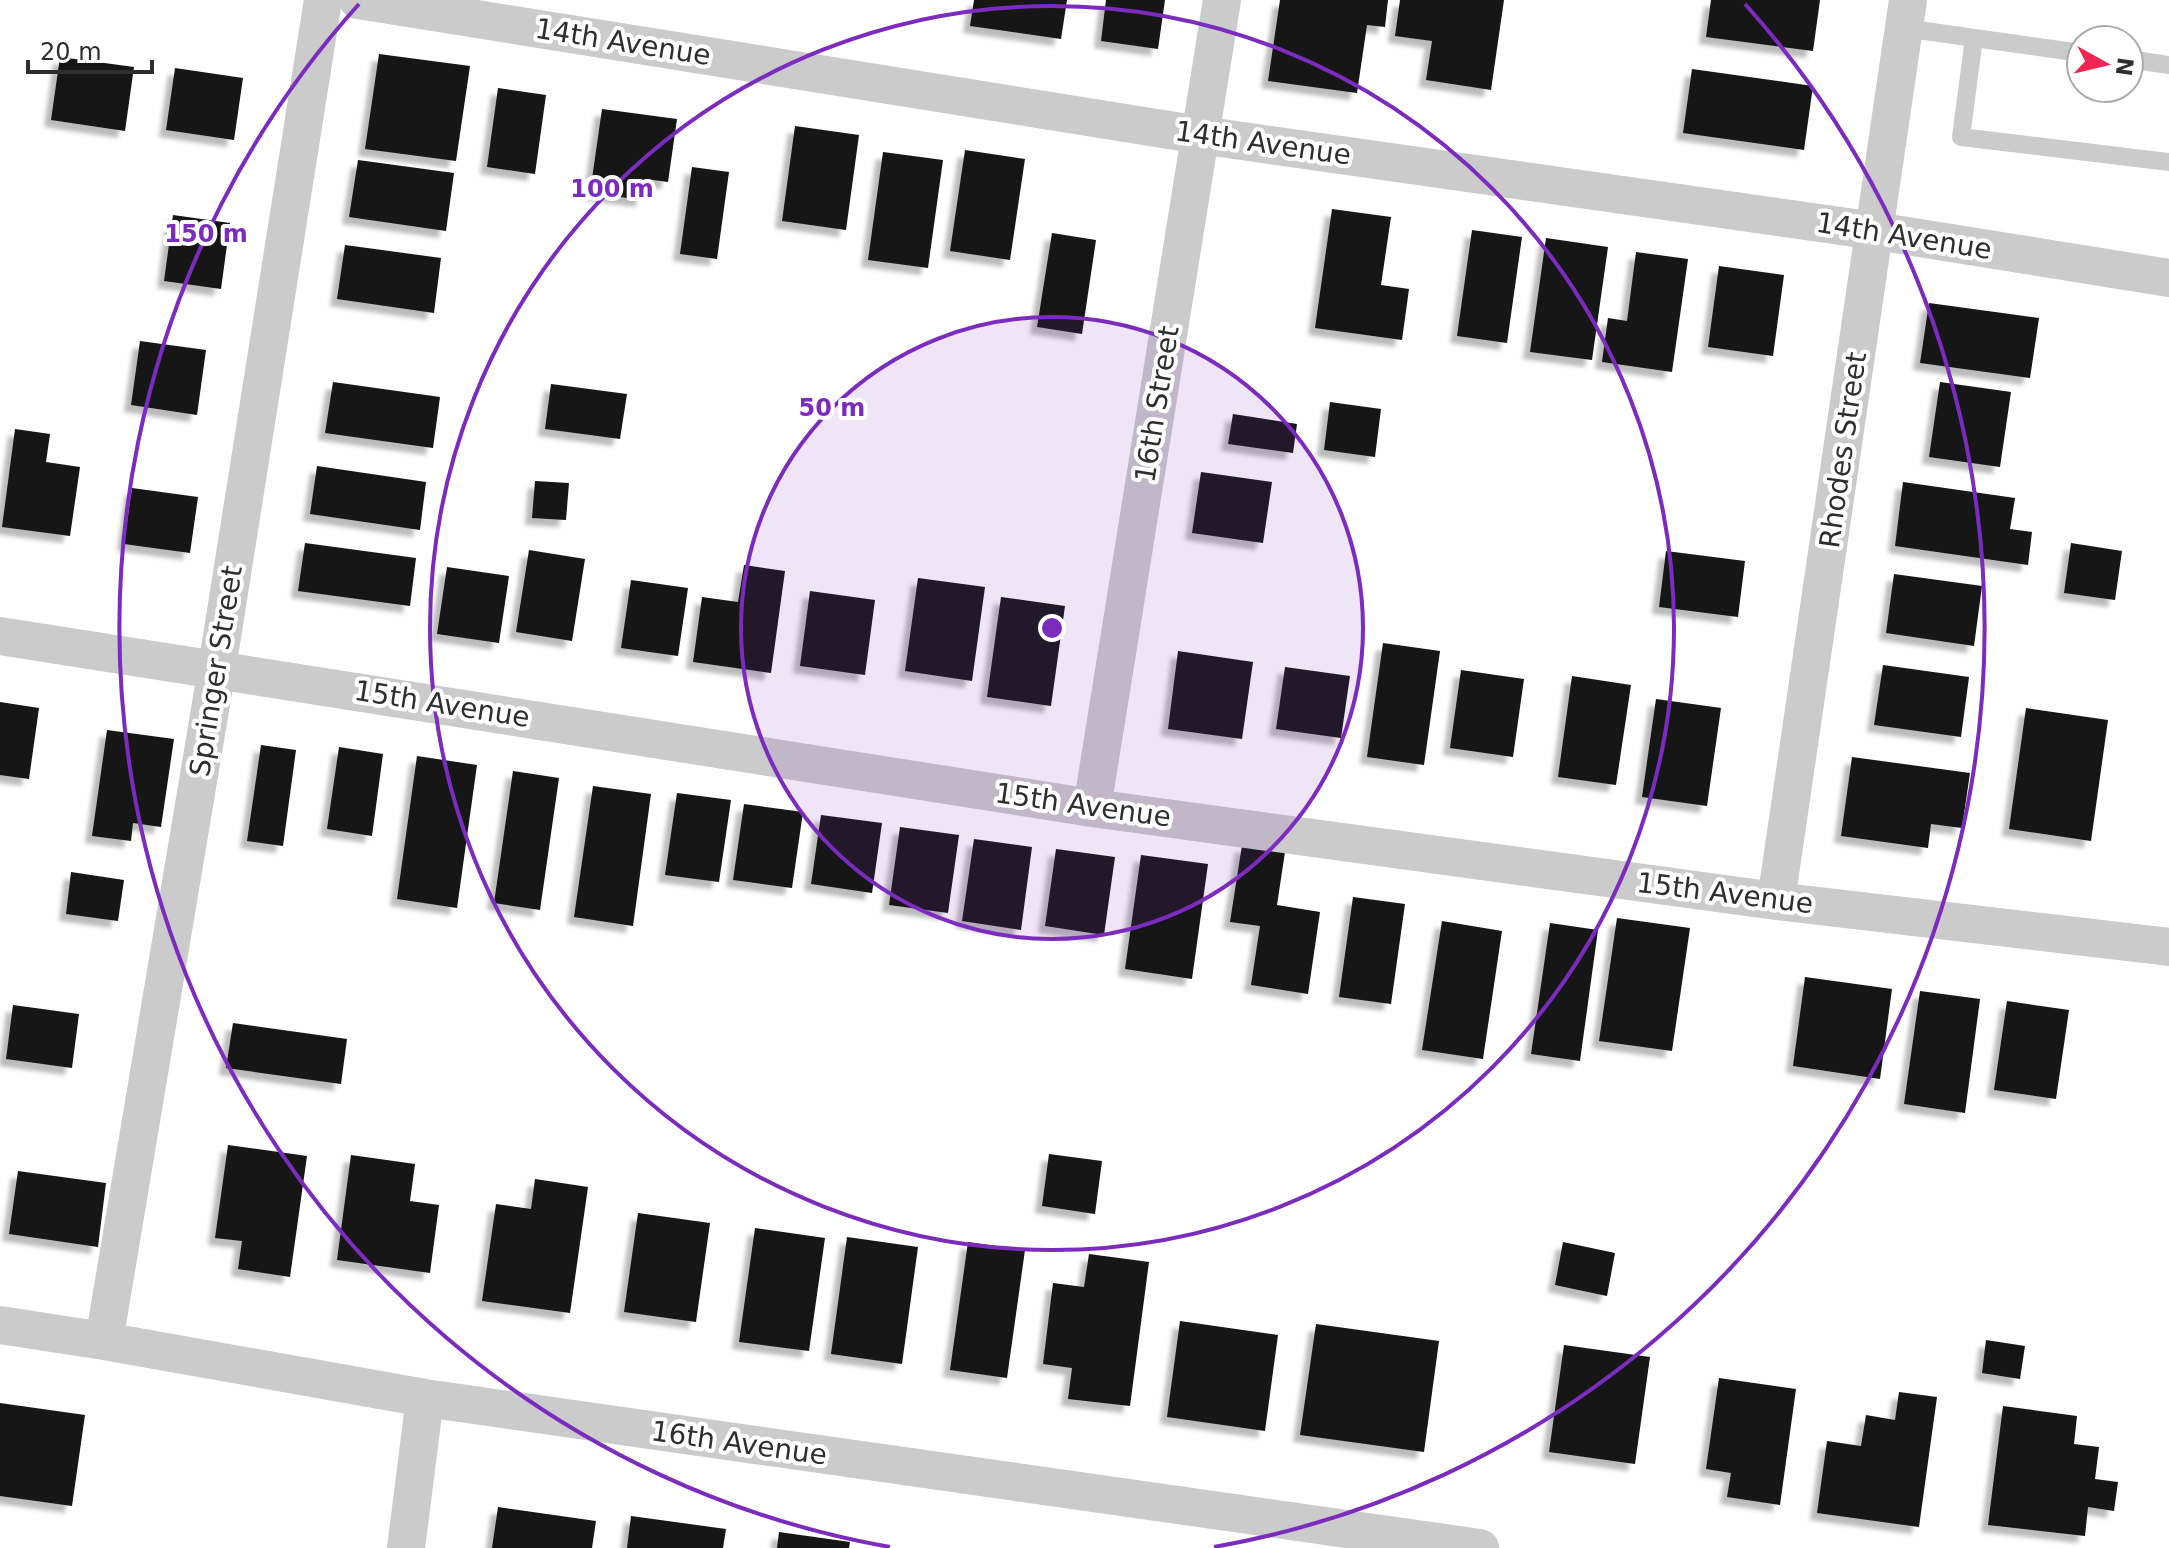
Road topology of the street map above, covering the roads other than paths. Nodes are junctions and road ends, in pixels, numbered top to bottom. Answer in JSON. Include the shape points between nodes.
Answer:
{"nodes":[{"id":1,"x":323,"y":0,"type":"edge"},
{"id":2,"x":358,"y":0,"type":"edge"},
{"id":3,"x":1222,"y":0,"type":"edge"},
{"id":4,"x":1906,"y":14,"type":"edge"},
{"id":5,"x":1974,"y":38,"type":"junction"},
{"id":6,"x":2065,"y":51,"type":"edge"},
{"id":7,"x":2145,"y":61,"type":"edge"},
{"id":8,"x":2169,"y":65,"type":"edge"},
{"id":9,"x":1200,"y":135,"type":"junction"},
{"id":10,"x":2169,"y":162,"type":"edge"},
{"id":11,"x":1876,"y":231,"type":"junction"},
{"id":12,"x":2169,"y":278,"type":"edge"},
{"id":13,"x":0,"y":636,"type":"edge"},
{"id":14,"x":217,"y":668,"type":"junction"},
{"id":15,"x":1092,"y":808,"type":"junction"},
{"id":16,"x":1776,"y":901,"type":"junction"},
{"id":17,"x":2169,"y":947,"type":"edge"},
{"id":18,"x":0,"y":1325,"type":"edge"},
{"id":19,"x":104,"y":1341,"type":"junction"},
{"id":20,"x":425,"y":1398,"type":"junction"},
{"id":21,"x":1463,"y":1547,"type":"edge"},
{"id":22,"x":406,"y":1548,"type":"edge"}],
"edges":[{"from":1,"to":14,"type":"street","name":"Springer Street"},
{"from":2,"to":9,"type":"street","name":"14th Avenue"},
{"from":3,"to":9,"type":"street","name":"16th Street"},
{"from":4,"to":5,"type":"lane"},
{"from":4,"to":11,"type":"street","name":"Rhodes Street"},
{"from":5,"to":6,"type":"lane"},
{"from":5,"to":10,"type":"lane","via":[[1961,137]]},
{"from":7,"to":8,"type":"lane"},
{"from":9,"to":11,"type":"street","name":"14th Avenue"},
{"from":9,"to":15,"type":"street","name":"16th Street"},
{"from":11,"to":12,"type":"street","name":"14th Avenue"},
{"from":11,"to":16,"type":"street","name":"Rhodes Street"},
{"from":13,"to":14,"type":"street","name":"15th Avenue"},
{"from":14,"to":15,"type":"street","name":"15th Avenue"},
{"from":14,"to":19,"type":"street","name":"Springer Street"},
{"from":15,"to":16,"type":"street","name":"15th Avenue"},
{"from":16,"to":17,"type":"street","name":"15th Avenue"},
{"from":18,"to":19,"type":"street","name":"16th Avenue"},
{"from":19,"to":20,"type":"street","name":"16th Avenue"},
{"from":20,"to":21,"type":"street","name":"16th Avenue"},
{"from":20,"to":22,"type":"street"}]}
